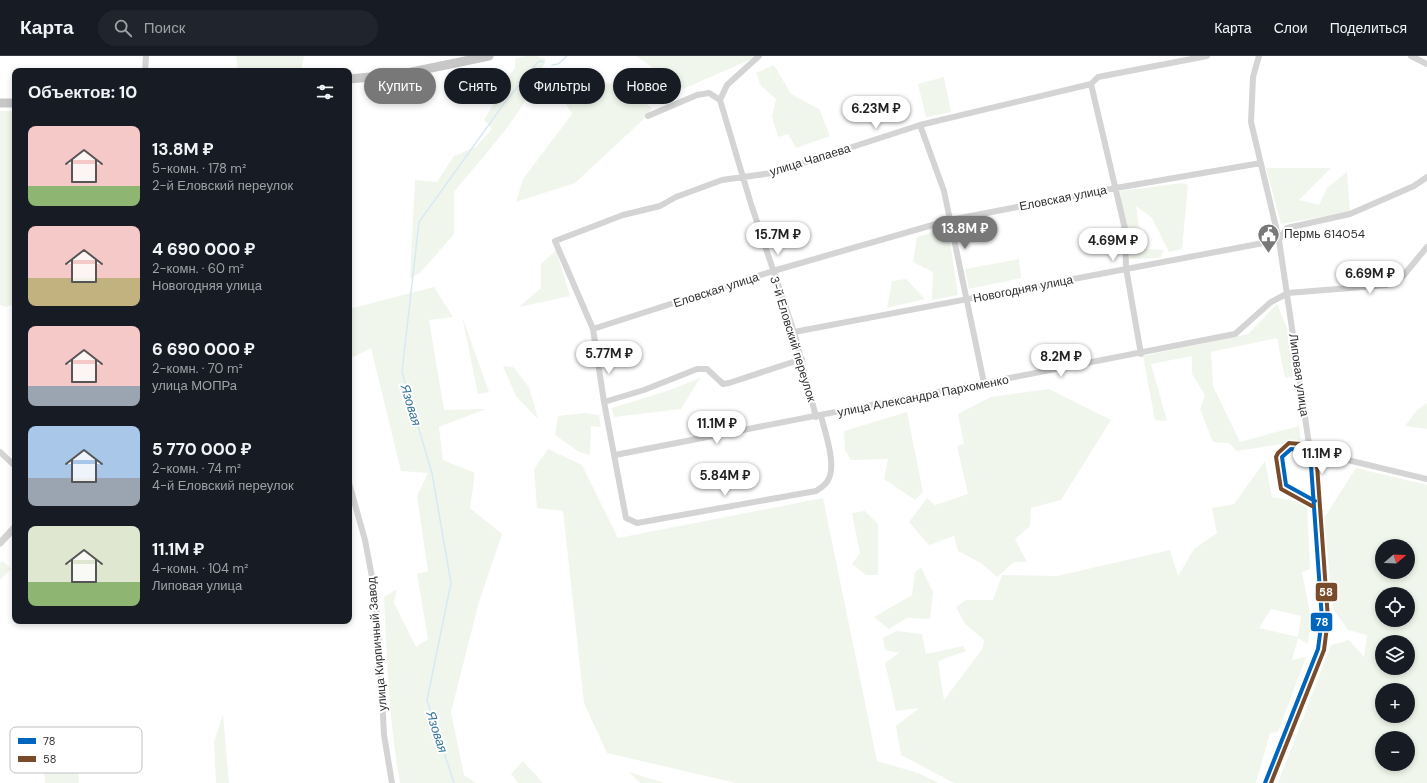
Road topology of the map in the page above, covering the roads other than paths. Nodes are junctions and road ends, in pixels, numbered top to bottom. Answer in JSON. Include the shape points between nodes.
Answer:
{"nodes":[{"id":1,"x":146,"y":56,"type":"edge"},
{"id":2,"x":489,"y":56,"type":"edge"},
{"id":3,"x":759,"y":56,"type":"edge"},
{"id":4,"x":1207,"y":56,"type":"edge"},
{"id":5,"x":1259,"y":56,"type":"edge"},
{"id":6,"x":1411,"y":56,"type":"edge"},
{"id":7,"x":1427,"y":64,"type":"edge"},
{"id":8,"x":145,"y":68,"type":"edge"},
{"id":9,"x":352,"y":79,"type":"edge"},
{"id":10,"x":1091,"y":84,"type":"junction"},
{"id":11,"x":720,"y":100,"type":"junction"},
{"id":12,"x":0,"y":103,"type":"edge"},
{"id":13,"x":12,"y":103,"type":"edge"},
{"id":14,"x":648,"y":116,"type":"dead end"},
{"id":15,"x":920,"y":125,"type":"junction"},
{"id":16,"x":1261,"y":163,"type":"junction"},
{"id":17,"x":1427,"y":177,"type":"edge"},
{"id":18,"x":743,"y":178,"type":"junction"},
{"id":19,"x":1116,"y":188,"type":"junction"},
{"id":20,"x":950,"y":220,"type":"junction"},
{"id":21,"x":1279,"y":240,"type":"junction"},
{"id":22,"x":1427,"y":247,"type":"edge"},
{"id":23,"x":1126,"y":268,"type":"junction"},
{"id":24,"x":773,"y":271,"type":"junction"},
{"id":25,"x":1288,"y":293,"type":"junction"},
{"id":26,"x":966,"y":300,"type":"junction"},
{"id":27,"x":593,"y":329,"type":"junction"},
{"id":28,"x":794,"y":332,"type":"junction"},
{"id":29,"x":1141,"y":354,"type":"junction"},
{"id":30,"x":802,"y":359,"type":"junction"},
{"id":31,"x":984,"y":383,"type":"junction"},
{"id":32,"x":604,"y":402,"type":"junction"},
{"id":33,"x":819,"y":417,"type":"junction"},
{"id":34,"x":1310,"y":451,"type":"junction"},
{"id":35,"x":0,"y":452,"type":"edge"},
{"id":36,"x":615,"y":455,"type":"junction"},
{"id":37,"x":12,"y":463,"type":"edge"},
{"id":38,"x":1427,"y":479,"type":"edge"},
{"id":39,"x":352,"y":494,"type":"edge"},
{"id":40,"x":12,"y":530,"type":"edge"},
{"id":41,"x":0,"y":543,"type":"edge"},
{"id":42,"x":392,"y":783,"type":"edge"},
{"id":43,"x":1265,"y":783,"type":"edge"}],
"edges":[{"from":1,"to":8,"type":"street"},
{"from":2,"to":9,"type":"main road","via":[[402,74]]},
{"from":3,"to":11,"type":"street","via":[[727,85]]},
{"from":4,"to":10,"type":"street","name":"улица Чапаева","via":[[1098,77]]},
{"from":5,"to":16,"type":"street","name":"Липовая улица","via":[[1253,77],[1251,122]]},
{"from":6,"to":7,"type":"street"},
{"from":10,"to":15,"type":"street","name":"улица Чапаева"},
{"from":10,"to":19,"type":"street"},
{"from":11,"to":14,"type":"street","via":[[710,93],[697,95]]},
{"from":11,"to":18,"type":"street","name":"3-й Еловский переулок"},
{"from":12,"to":13,"type":"main road"},
{"from":15,"to":18,"type":"street","name":"улица Чапаева","via":[[772,173]]},
{"from":15,"to":20,"type":"street","via":[[944,191]]},
{"from":16,"to":19,"type":"street","name":"Еловская улица"},
{"from":16,"to":21,"type":"street","name":"Липовая улица"},
{"from":17,"to":21,"type":"street","via":[[1414,186],[1350,214],[1287,228]]},
{"from":18,"to":24,"type":"street","name":"3-й Еловский переулок"},
{"from":18,"to":27,"type":"street","name":"улица Чапаева","via":[[722,180],[690,191],[660,206],[623,215],[555,241]]},
{"from":19,"to":20,"type":"street","name":"Еловская улица"},
{"from":19,"to":23,"type":"street","via":[[1125,229]]},
{"from":20,"to":24,"type":"street","name":"Еловская улица"},
{"from":20,"to":26,"type":"street"},
{"from":21,"to":23,"type":"street","name":"Новогодняя улица"},
{"from":21,"to":25,"type":"street","name":"Липовая улица"},
{"from":22,"to":25,"type":"street","via":[[1403,276],[1387,285]]},
{"from":23,"to":26,"type":"street","name":"Новогодняя улица"},
{"from":23,"to":29,"type":"street"},
{"from":24,"to":27,"type":"street","name":"Еловская улица"},
{"from":24,"to":28,"type":"street","name":"3-й Еловский переулок"},
{"from":25,"to":29,"type":"street","name":"улица Александра Пархоменко","via":[[1271,302],[1235,334]]},
{"from":25,"to":34,"type":"street","name":"Липовая улица"},
{"from":26,"to":28,"type":"street","name":"Новогодняя улица"},
{"from":26,"to":31,"type":"street"},
{"from":27,"to":32,"type":"street"},
{"from":28,"to":30,"type":"street","name":"3-й Еловский переулок"},
{"from":29,"to":31,"type":"street","name":"улица Александра Пархоменко"},
{"from":30,"to":32,"type":"street","via":[[723,384],[707,369],[697,369],[644,390]]},
{"from":30,"to":33,"type":"street","name":"3-й Еловский переулок"},
{"from":31,"to":33,"type":"street","name":"улица Александра Пархоменко"},
{"from":32,"to":36,"type":"street"},
{"from":33,"to":36,"type":"street","name":"улица Александра Пархоменко"},
{"from":33,"to":36,"type":"street","name":"3-й Еловский переулок","via":[[829,450],[831,470],[829,478],[816,491],[637,523],[626,518]]},
{"from":34,"to":38,"type":"street"},
{"from":34,"to":43,"type":"street","name":"Липовая улица","via":[[1322,619],[1318,649]]},
{"from":35,"to":37,"type":"street"},
{"from":39,"to":42,"type":"street","name":"улица Кирпичный Завод","via":[[372,577],[378,622],[384,735]]},
{"from":40,"to":41,"type":"street"}]}
